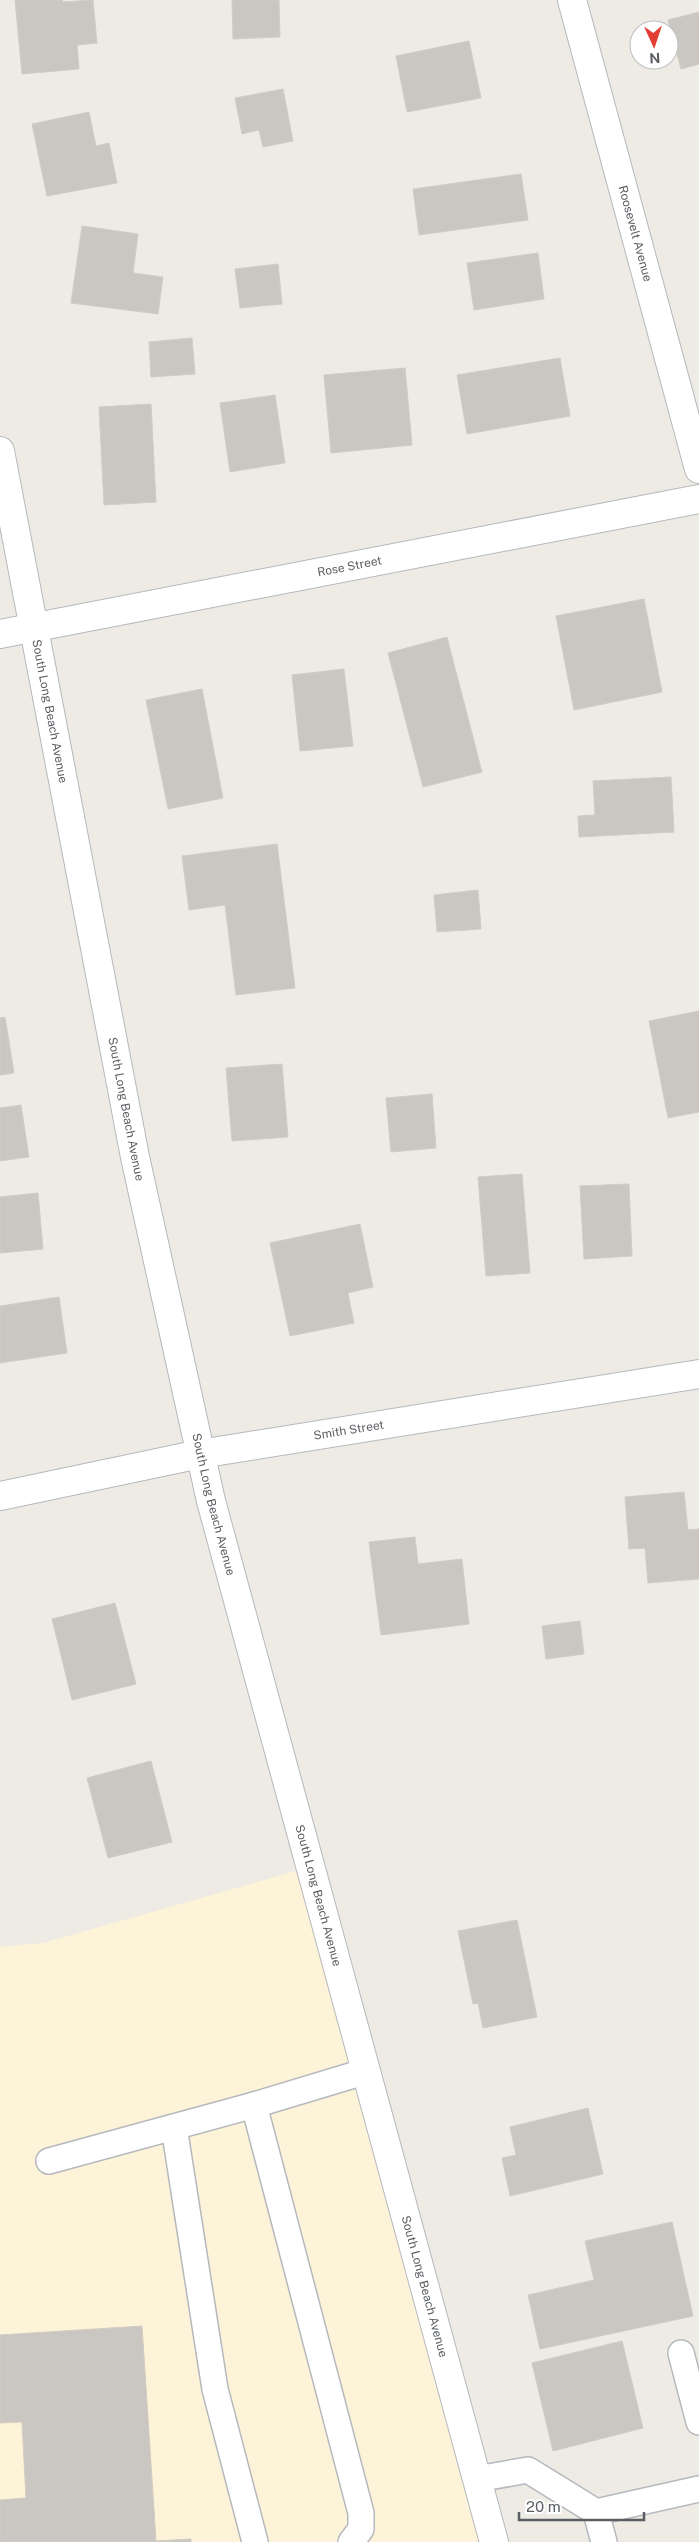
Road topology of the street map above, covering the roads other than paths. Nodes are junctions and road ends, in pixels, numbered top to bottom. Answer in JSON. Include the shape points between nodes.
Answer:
{"nodes":[{"id":1,"x":572,"y":0,"type":"edge"},
{"id":2,"x":0,"y":451,"type":"edge"},
{"id":3,"x":699,"y":469,"type":"edge"},
{"id":4,"x":699,"y":499,"type":"edge"},
{"id":5,"x":35,"y":627,"type":"junction"},
{"id":6,"x":0,"y":634,"type":"edge"},
{"id":7,"x":699,"y":1374,"type":"edge"},
{"id":8,"x":200,"y":1454,"type":"junction"},
{"id":9,"x":0,"y":1496,"type":"edge"},
{"id":10,"x":367,"y":2070,"type":"junction"},
{"id":11,"x":254,"y":2105,"type":"junction"},
{"id":12,"x":174,"y":2127,"type":"junction"},
{"id":13,"x":49,"y":2161,"type":"dead end"},
{"id":14,"x":681,"y":2353,"type":"dead end"},
{"id":15,"x":699,"y":2422,"type":"edge"},
{"id":16,"x":477,"y":2479,"type":"junction"},
{"id":17,"x":699,"y":2489,"type":"edge"},
{"id":18,"x":596,"y":2512,"type":"junction"},
{"id":19,"x":254,"y":2542,"type":"edge"},
{"id":20,"x":351,"y":2542,"type":"edge"},
{"id":21,"x":494,"y":2542,"type":"edge"},
{"id":22,"x":604,"y":2542,"type":"edge"}],
"edges":[{"from":1,"to":3,"type":"street","name":"Roosevelt Avenue"},
{"from":2,"to":5,"type":"street","name":"South Long Beach Avenue"},
{"from":4,"to":5,"type":"street","name":"Rose Street"},
{"from":5,"to":6,"type":"street","name":"Rose Street"},
{"from":5,"to":8,"type":"street","name":"South Long Beach Avenue","via":[[135,1157]]},
{"from":7,"to":8,"type":"street","name":"Smith Street"},
{"from":8,"to":9,"type":"street","name":"Smith Street"},
{"from":8,"to":10,"type":"street","name":"South Long Beach Avenue"},
{"from":10,"to":11,"type":"lane"},
{"from":10,"to":16,"type":"street","name":"South Long Beach Avenue"},
{"from":11,"to":12,"type":"lane"},
{"from":11,"to":20,"type":"lane","via":[[361,2513],[361,2529]]},
{"from":12,"to":13,"type":"lane"},
{"from":12,"to":19,"type":"lane","via":[[215,2389]]},
{"from":14,"to":15,"type":"lane"},
{"from":16,"to":18,"type":"lane","via":[[528,2470]]},
{"from":16,"to":21,"type":"street","name":"South Long Beach Avenue"},
{"from":17,"to":18,"type":"lane"},
{"from":18,"to":22,"type":"lane"}]}
